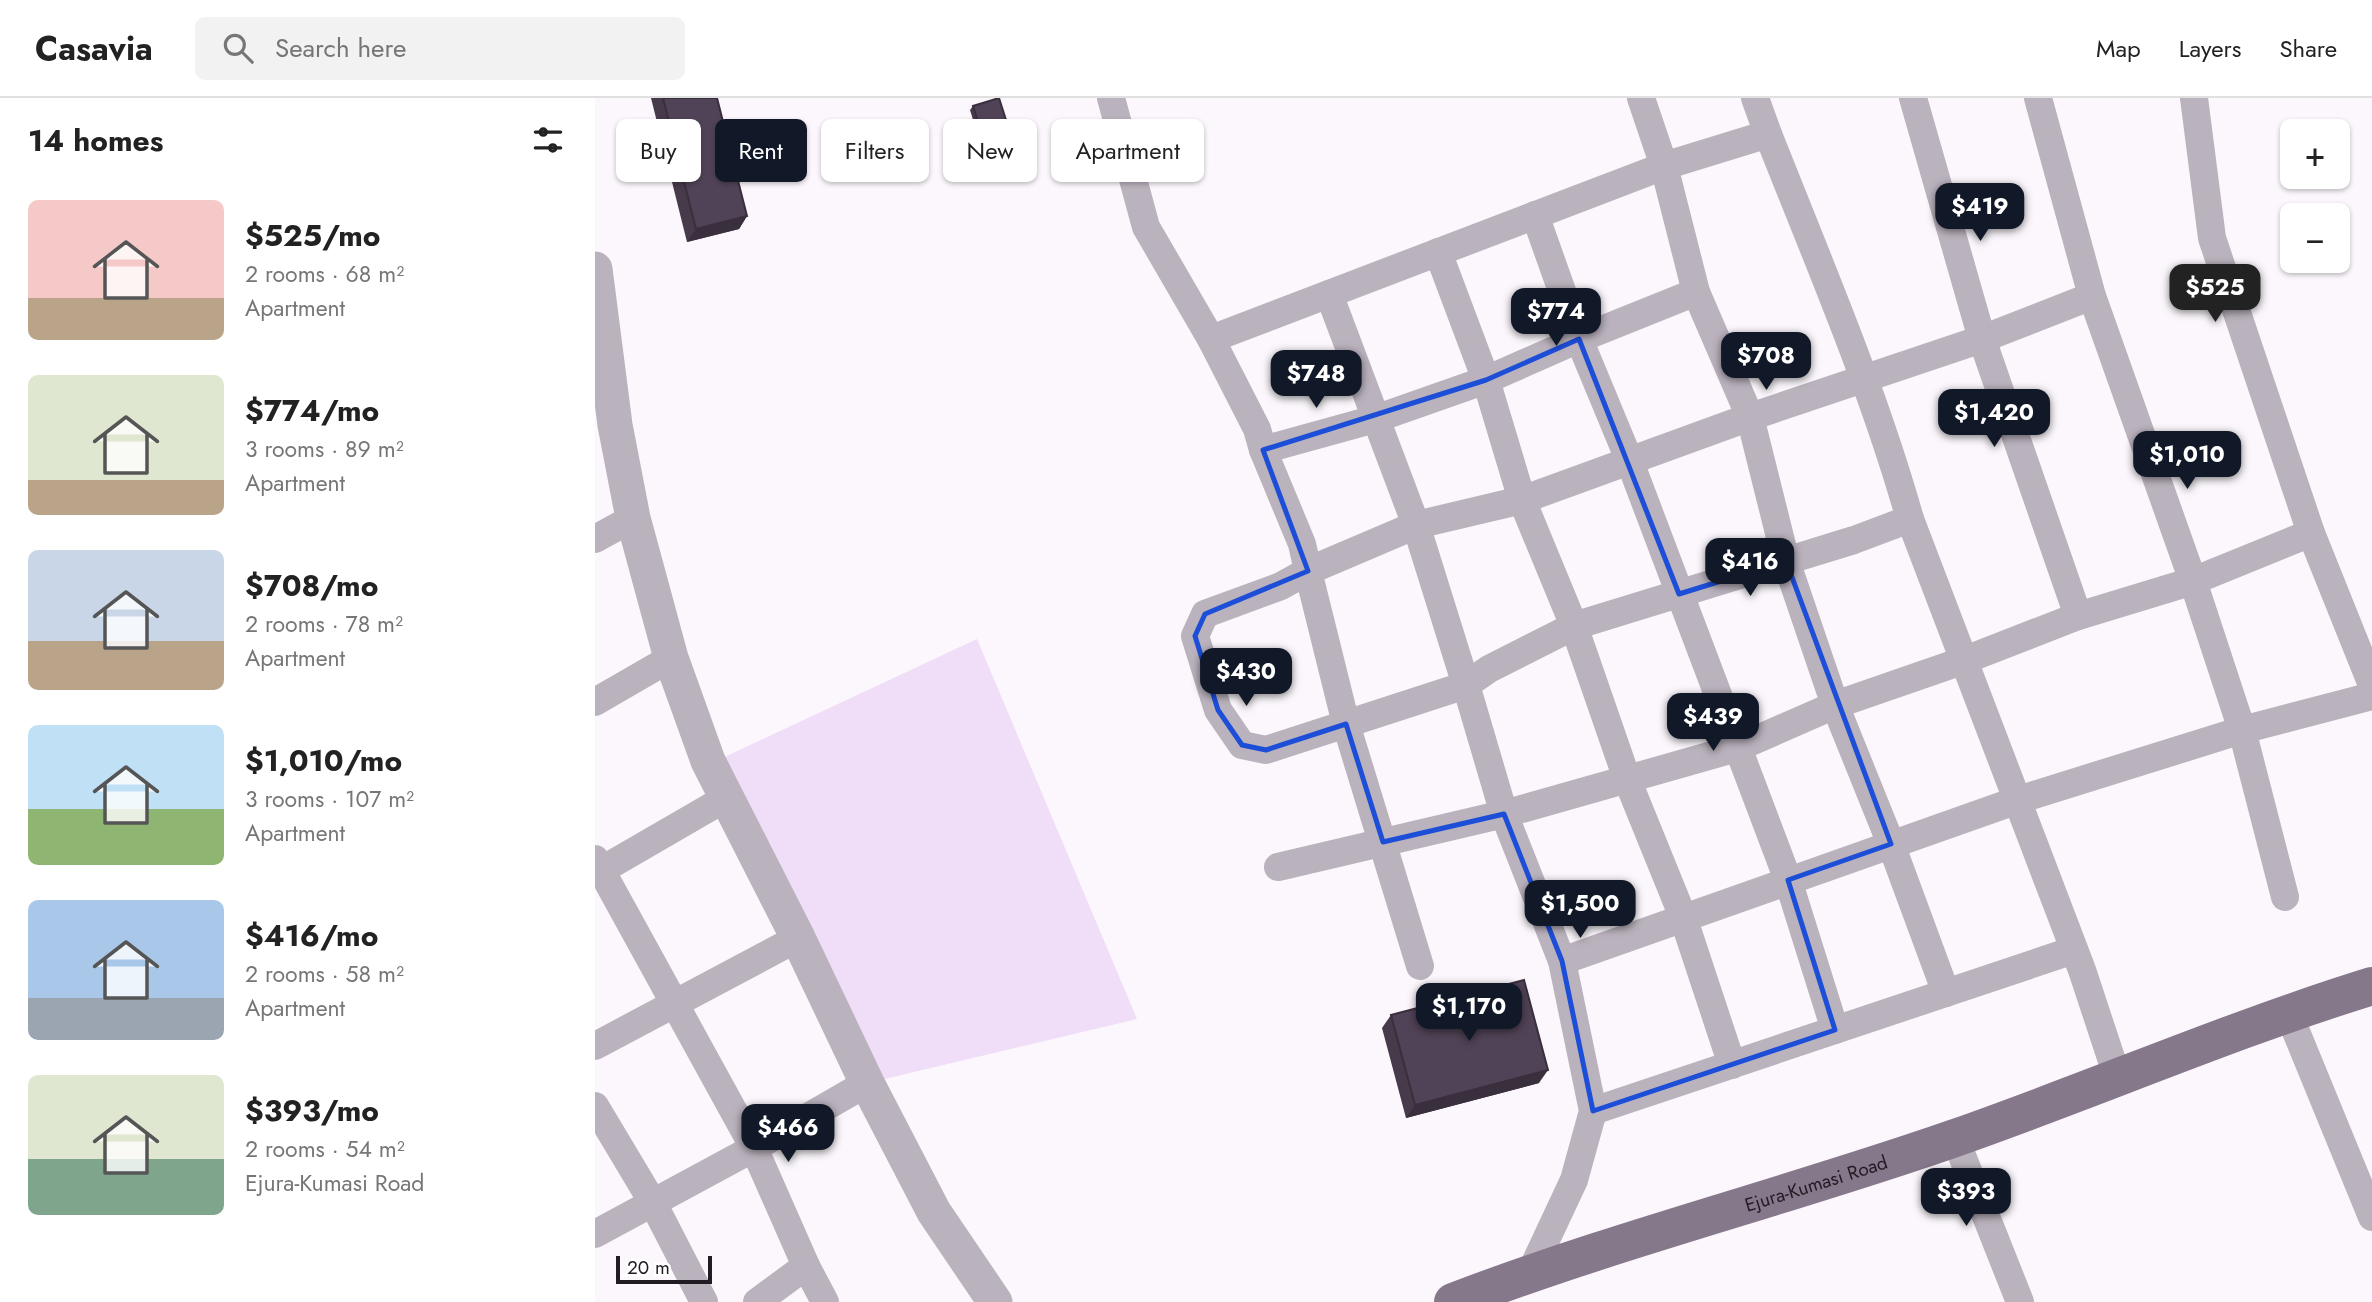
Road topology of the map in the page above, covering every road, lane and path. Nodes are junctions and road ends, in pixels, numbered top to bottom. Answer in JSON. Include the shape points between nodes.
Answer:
{"nodes":[{"id":1,"x":1111,"y":98,"type":"edge"},
{"id":2,"x":1641,"y":98,"type":"edge"},
{"id":3,"x":1755,"y":98,"type":"edge"},
{"id":4,"x":1913,"y":98,"type":"edge"},
{"id":5,"x":2038,"y":98,"type":"edge"},
{"id":6,"x":2194,"y":98,"type":"edge"},
{"id":7,"x":1768,"y":134,"type":"junction"},
{"id":8,"x":1664,"y":166,"type":"junction"},
{"id":9,"x":1535,"y":215,"type":"junction"},
{"id":10,"x":1437,"y":252,"type":"junction"},
{"id":11,"x":595,"y":269,"type":"edge"},
{"id":12,"x":1696,"y":292,"type":"junction"},
{"id":13,"x":1329,"y":293,"type":"junction"},
{"id":14,"x":2092,"y":296,"type":"junction"},
{"id":15,"x":1211,"y":339,"type":"junction"},
{"id":16,"x":1579,"y":339,"type":"junction"},
{"id":17,"x":1982,"y":340,"type":"junction"},
{"id":18,"x":1486,"y":380,"type":"junction"},
{"id":19,"x":1864,"y":380,"type":"junction"},
{"id":20,"x":1750,"y":417,"type":"junction"},
{"id":21,"x":1375,"y":419,"type":"junction"},
{"id":22,"x":1263,"y":450,"type":"junction"},
{"id":23,"x":1630,"y":462,"type":"junction"},
{"id":24,"x":1523,"y":500,"type":"junction"},
{"id":25,"x":633,"y":518,"type":"junction"},
{"id":26,"x":1910,"y":519,"type":"junction"},
{"id":27,"x":1416,"y":525,"type":"junction"},
{"id":28,"x":2311,"y":533,"type":"junction"},
{"id":29,"x":595,"y":539,"type":"edge"},
{"id":30,"x":1786,"y":561,"type":"junction"},
{"id":31,"x":1308,"y":571,"type":"junction"},
{"id":32,"x":2193,"y":581,"type":"junction"},
{"id":33,"x":1679,"y":594,"type":"junction"},
{"id":34,"x":2078,"y":616,"type":"junction"},
{"id":35,"x":1574,"y":626,"type":"junction"},
{"id":36,"x":671,"y":658,"type":"junction"},
{"id":37,"x":1965,"y":660,"type":"junction"},
{"id":38,"x":1466,"y":685,"type":"junction"},
{"id":39,"x":2372,"y":685,"type":"edge"},
{"id":40,"x":2372,"y":696,"type":"edge"},
{"id":41,"x":595,"y":702,"type":"edge"},
{"id":42,"x":1835,"y":705,"type":"junction"},
{"id":43,"x":1346,"y":724,"type":"junction"},
{"id":44,"x":2242,"y":730,"type":"junction"},
{"id":45,"x":1737,"y":748,"type":"junction"},
{"id":46,"x":1627,"y":779,"type":"junction"},
{"id":47,"x":726,"y":798,"type":"junction"},
{"id":48,"x":2018,"y":800,"type":"junction"},
{"id":49,"x":1504,"y":814,"type":"junction"},
{"id":50,"x":1383,"y":842,"type":"junction"},
{"id":51,"x":1891,"y":844,"type":"junction"},
{"id":52,"x":1278,"y":867,"type":"dead end"},
{"id":53,"x":597,"y":868,"type":"edge"},
{"id":54,"x":1788,"y":880,"type":"junction"},
{"id":55,"x":2285,"y":897,"type":"dead end"},
{"id":56,"x":1683,"y":918,"type":"junction"},
{"id":57,"x":798,"y":938,"type":"junction"},
{"id":58,"x":2074,"y":950,"type":"junction"},
{"id":59,"x":1562,"y":961,"type":"junction"},
{"id":60,"x":1420,"y":966,"type":"dead end"},
{"id":61,"x":2372,"y":986,"type":"edge"},
{"id":62,"x":1946,"y":993,"type":"junction"},
{"id":63,"x":676,"y":1004,"type":"junction"},
{"id":64,"x":2288,"y":1012,"type":"junction"},
{"id":65,"x":1835,"y":1030,"type":"junction"},
{"id":66,"x":595,"y":1046,"type":"edge"},
{"id":67,"x":1732,"y":1065,"type":"junction"},
{"id":68,"x":2117,"y":1076,"type":"junction"},
{"id":69,"x":867,"y":1083,"type":"junction"},
{"id":70,"x":595,"y":1106,"type":"edge"},
{"id":71,"x":1593,"y":1111,"type":"junction"},
{"id":72,"x":1955,"y":1138,"type":"junction"},
{"id":73,"x":754,"y":1148,"type":"junction"},
{"id":74,"x":653,"y":1203,"type":"junction"},
{"id":75,"x":2372,"y":1217,"type":"edge"},
{"id":76,"x":595,"y":1234,"type":"edge"},
{"id":77,"x":806,"y":1266,"type":"junction"},
{"id":78,"x":1510,"y":1287,"type":"edge"},
{"id":79,"x":704,"y":1302,"type":"edge"},
{"id":80,"x":757,"y":1302,"type":"edge"},
{"id":81,"x":825,"y":1302,"type":"edge"},
{"id":82,"x":995,"y":1302,"type":"edge"},
{"id":83,"x":1453,"y":1302,"type":"edge"},
{"id":84,"x":2020,"y":1302,"type":"edge"}],
"edges":[{"from":1,"to":15,"type":"street","via":[[1146,227]]},
{"from":2,"to":8,"type":"street"},
{"from":3,"to":7,"type":"street"},
{"from":4,"to":17,"type":"street"},
{"from":5,"to":14,"type":"street"},
{"from":6,"to":28,"type":"street","via":[[2212,238]]},
{"from":7,"to":8,"type":"street"},
{"from":7,"to":19,"type":"street"},
{"from":8,"to":9,"type":"street"},
{"from":8,"to":12,"type":"street"},
{"from":9,"to":10,"type":"street"},
{"from":9,"to":16,"type":"street"},
{"from":10,"to":13,"type":"street"},
{"from":10,"to":18,"type":"street"},
{"from":11,"to":25,"type":"street","via":[[615,425]]},
{"from":12,"to":16,"type":"street"},
{"from":12,"to":20,"type":"street"},
{"from":13,"to":15,"type":"street"},
{"from":13,"to":21,"type":"street"},
{"from":14,"to":17,"type":"street"},
{"from":14,"to":32,"type":"street"},
{"from":15,"to":22,"type":"street"},
{"from":16,"to":18,"type":"street"},
{"from":16,"to":23,"type":"street"},
{"from":17,"to":19,"type":"street"},
{"from":17,"to":34,"type":"street"},
{"from":18,"to":21,"type":"street"},
{"from":18,"to":24,"type":"street"},
{"from":19,"to":20,"type":"street"},
{"from":19,"to":26,"type":"street"},
{"from":20,"to":23,"type":"street"},
{"from":20,"to":30,"type":"street"},
{"from":21,"to":22,"type":"street"},
{"from":21,"to":27,"type":"street"},
{"from":22,"to":31,"type":"street","via":[[1302,544]]},
{"from":23,"to":24,"type":"street"},
{"from":23,"to":33,"type":"street"},
{"from":24,"to":27,"type":"street"},
{"from":24,"to":35,"type":"street"},
{"from":25,"to":29,"type":"street"},
{"from":25,"to":36,"type":"street"},
{"from":26,"to":30,"type":"street"},
{"from":26,"to":37,"type":"street"},
{"from":27,"to":31,"type":"street"},
{"from":27,"to":38,"type":"street"},
{"from":28,"to":32,"type":"street"},
{"from":28,"to":39,"type":"street"},
{"from":30,"to":33,"type":"street"},
{"from":30,"to":42,"type":"street"},
{"from":31,"to":43,"type":"street"},
{"from":31,"to":43,"type":"street","via":[[1205,614],[1195,636],[1218,710],[1242,745],[1266,750]]},
{"from":32,"to":34,"type":"street"},
{"from":32,"to":44,"type":"street"},
{"from":33,"to":35,"type":"street"},
{"from":33,"to":45,"type":"street"},
{"from":34,"to":37,"type":"street"},
{"from":35,"to":38,"type":"street"},
{"from":35,"to":46,"type":"street"},
{"from":36,"to":41,"type":"street"},
{"from":36,"to":47,"type":"street"},
{"from":37,"to":42,"type":"street"},
{"from":37,"to":48,"type":"street"},
{"from":38,"to":43,"type":"street"},
{"from":38,"to":49,"type":"street"},
{"from":40,"to":44,"type":"street"},
{"from":42,"to":45,"type":"street"},
{"from":42,"to":51,"type":"street"},
{"from":43,"to":50,"type":"street"},
{"from":44,"to":48,"type":"street"},
{"from":44,"to":55,"type":"street"},
{"from":45,"to":46,"type":"street"},
{"from":45,"to":54,"type":"street"},
{"from":46,"to":49,"type":"street"},
{"from":46,"to":56,"type":"street"},
{"from":47,"to":53,"type":"street"},
{"from":47,"to":57,"type":"street"},
{"from":48,"to":51,"type":"street"},
{"from":48,"to":58,"type":"street"},
{"from":49,"to":50,"type":"street"},
{"from":49,"to":59,"type":"street"},
{"from":50,"to":52,"type":"street"},
{"from":50,"to":60,"type":"street"},
{"from":51,"to":54,"type":"street"},
{"from":51,"to":62,"type":"street"},
{"from":53,"to":63,"type":"street"},
{"from":54,"to":56,"type":"street"},
{"from":54,"to":65,"type":"street"},
{"from":56,"to":59,"type":"street"},
{"from":56,"to":67,"type":"street"},
{"from":57,"to":63,"type":"street"},
{"from":57,"to":69,"type":"street"},
{"from":58,"to":62,"type":"street"},
{"from":58,"to":68,"type":"street"},
{"from":59,"to":71,"type":"street"},
{"from":61,"to":64,"type":"main road","name":"Ejura-Kumasi Road"},
{"from":62,"to":65,"type":"street"},
{"from":63,"to":66,"type":"street"},
{"from":63,"to":73,"type":"street"},
{"from":64,"to":68,"type":"main road","name":"Ejura-Kumasi Road"},
{"from":64,"to":75,"type":"street"},
{"from":65,"to":67,"type":"street"},
{"from":67,"to":71,"type":"street"},
{"from":68,"to":72,"type":"main road","name":"Ejura-Kumasi Road"},
{"from":69,"to":73,"type":"street"},
{"from":69,"to":82,"type":"street","via":[[934,1212]]},
{"from":70,"to":74,"type":"street"},
{"from":71,"to":78,"type":"street","via":[[1574,1180]]},
{"from":72,"to":78,"type":"main road","name":"Ejura-Kumasi Road"},
{"from":72,"to":84,"type":"street"},
{"from":73,"to":74,"type":"street"},
{"from":73,"to":77,"type":"street"},
{"from":74,"to":76,"type":"street"},
{"from":74,"to":79,"type":"street"},
{"from":77,"to":80,"type":"street"},
{"from":77,"to":81,"type":"street"},
{"from":78,"to":83,"type":"main road","name":"Ejura-Kumasi Road"}]}
